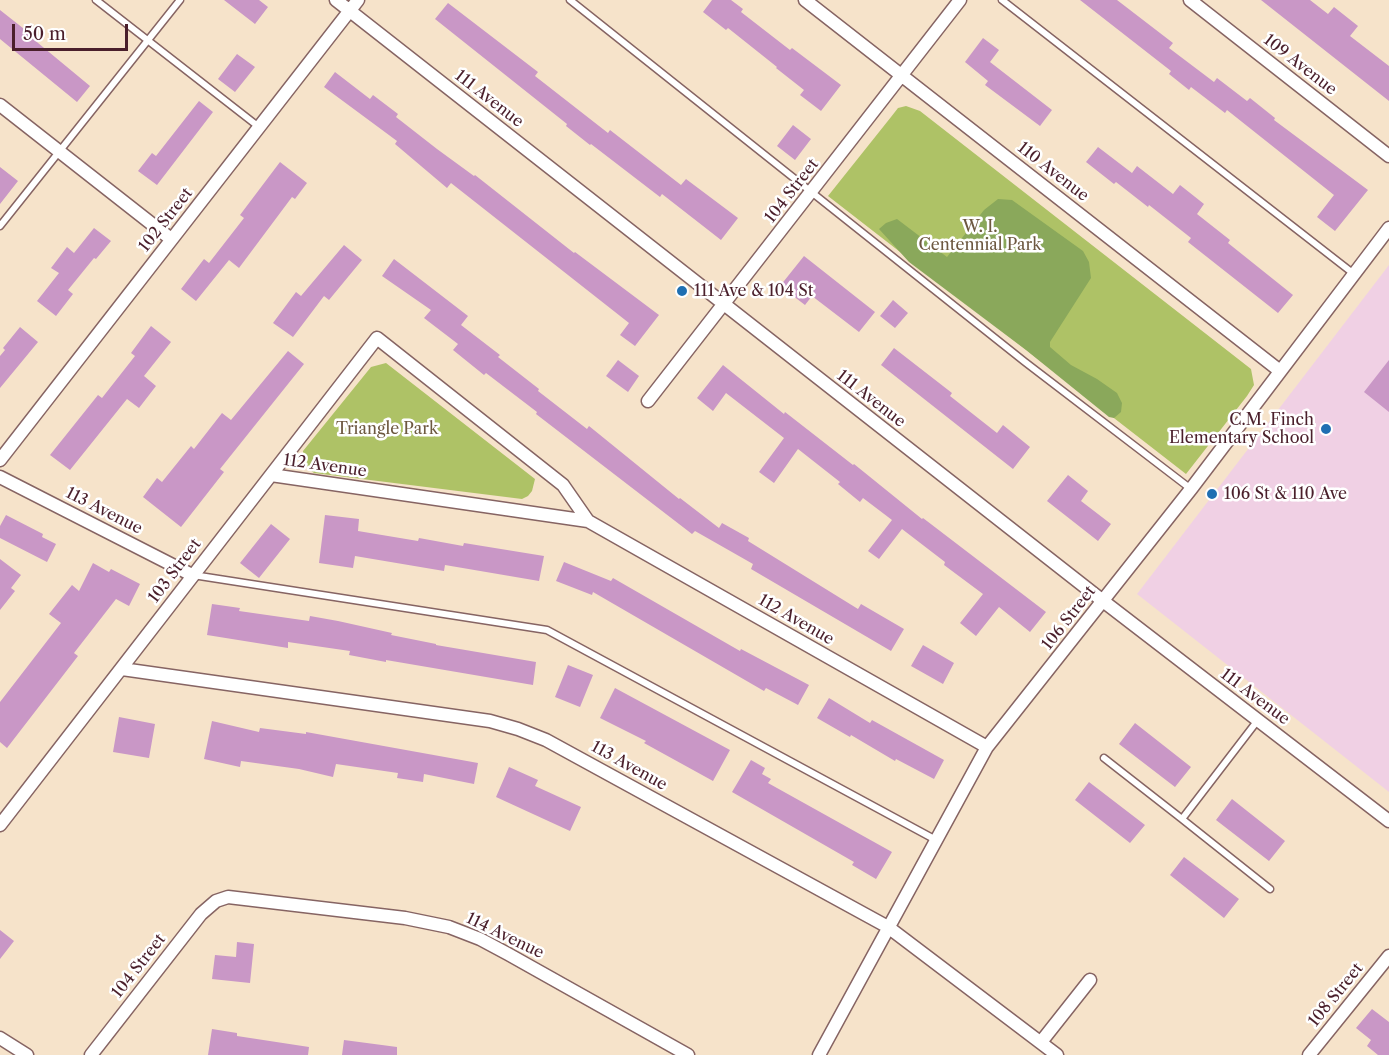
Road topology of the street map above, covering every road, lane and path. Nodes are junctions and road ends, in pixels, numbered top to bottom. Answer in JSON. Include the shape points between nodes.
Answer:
{"nodes":[{"id":1,"x":96,"y":0,"type":"edge"},
{"id":2,"x":180,"y":0,"type":"edge"},
{"id":3,"x":336,"y":0,"type":"edge"},
{"id":4,"x":358,"y":0,"type":"edge"},
{"id":5,"x":570,"y":0,"type":"edge"},
{"id":6,"x":805,"y":0,"type":"edge"},
{"id":7,"x":960,"y":0,"type":"edge"},
{"id":8,"x":1002,"y":0,"type":"edge"},
{"id":9,"x":1190,"y":0,"type":"edge"},
{"id":10,"x":350,"y":11,"type":"junction"},
{"id":11,"x":148,"y":41,"type":"junction"},
{"id":12,"x":902,"y":75,"type":"junction"},
{"id":13,"x":0,"y":105,"type":"edge"},
{"id":14,"x":259,"y":127,"type":"junction"},
{"id":15,"x":60,"y":152,"type":"junction"},
{"id":16,"x":1389,"y":156,"type":"edge"},
{"id":17,"x":812,"y":191,"type":"junction"},
{"id":18,"x":0,"y":225,"type":"edge"},
{"id":19,"x":1389,"y":228,"type":"edge"},
{"id":20,"x":171,"y":239,"type":"junction"},
{"id":21,"x":1354,"y":274,"type":"junction"},
{"id":22,"x":724,"y":305,"type":"junction"},
{"id":23,"x":377,"y":338,"type":"joint"},
{"id":24,"x":1281,"y":371,"type":"junction"},
{"id":25,"x":648,"y":401,"type":"dead end"},
{"id":26,"x":0,"y":460,"type":"edge"},
{"id":27,"x":271,"y":475,"type":"junction"},
{"id":28,"x":0,"y":477,"type":"edge"},
{"id":29,"x":1191,"y":489,"type":"junction"},
{"id":30,"x":588,"y":521,"type":"junction"},
{"id":31,"x":192,"y":575,"type":"junction"},
{"id":32,"x":1103,"y":601,"type":"junction"},
{"id":33,"x":122,"y":669,"type":"junction"},
{"id":34,"x":1258,"y":719,"type":"junction"},
{"id":35,"x":987,"y":747,"type":"junction"},
{"id":36,"x":1104,"y":758,"type":"dead end"},
{"id":37,"x":1182,"y":819,"type":"junction"},
{"id":38,"x":1389,"y":821,"type":"edge"},
{"id":39,"x":0,"y":825,"type":"edge"},
{"id":40,"x":936,"y":841,"type":"junction"},
{"id":41,"x":1270,"y":889,"type":"dead end"},
{"id":42,"x":216,"y":901,"type":"joint"},
{"id":43,"x":888,"y":927,"type":"junction"},
{"id":44,"x":1389,"y":956,"type":"edge"},
{"id":45,"x":1089,"y":980,"type":"dead end"},
{"id":46,"x":0,"y":1038,"type":"edge"},
{"id":47,"x":1041,"y":1042,"type":"junction"},
{"id":48,"x":27,"y":1055,"type":"edge"},
{"id":49,"x":91,"y":1055,"type":"edge"},
{"id":50,"x":688,"y":1055,"type":"edge"},
{"id":51,"x":819,"y":1055,"type":"edge"},
{"id":52,"x":1058,"y":1055,"type":"edge"},
{"id":53,"x":1310,"y":1055,"type":"edge"}],
"edges":[{"from":1,"to":11,"type":"lane"},
{"from":2,"to":11,"type":"lane"},
{"from":3,"to":10,"type":"street","name":"111 Avenue"},
{"from":4,"to":10,"type":"street","name":"102 Street"},
{"from":5,"to":17,"type":"lane"},
{"from":6,"to":12,"type":"street","name":"110 Avenue"},
{"from":7,"to":12,"type":"street","name":"104 Street"},
{"from":8,"to":21,"type":"lane"},
{"from":9,"to":16,"type":"street","name":"109 Avenue"},
{"from":10,"to":14,"type":"street","name":"102 Street"},
{"from":10,"to":22,"type":"street","name":"111 Avenue"},
{"from":11,"to":14,"type":"lane"},
{"from":11,"to":15,"type":"lane"},
{"from":12,"to":17,"type":"street","name":"104 Street"},
{"from":12,"to":24,"type":"street","name":"110 Avenue"},
{"from":13,"to":15,"type":"street"},
{"from":14,"to":20,"type":"street","name":"102 Street"},
{"from":15,"to":18,"type":"lane"},
{"from":15,"to":20,"type":"street"},
{"from":17,"to":22,"type":"street","name":"104 Street"},
{"from":17,"to":29,"type":"lane"},
{"from":19,"to":21,"type":"street","name":"106 Street"},
{"from":20,"to":26,"type":"street","name":"102 Street"},
{"from":21,"to":24,"type":"street","name":"106 Street"},
{"from":22,"to":25,"type":"street","name":"104 Street"},
{"from":22,"to":32,"type":"street","name":"111 Avenue"},
{"from":23,"to":27,"type":"street","name":"103 Street"},
{"from":23,"to":30,"type":"street","name":"112 Avenue","via":[[562,485]]},
{"from":24,"to":29,"type":"street","name":"106 Street"},
{"from":27,"to":30,"type":"street","name":"112 Avenue"},
{"from":27,"to":31,"type":"street","name":"103 Street"},
{"from":28,"to":31,"type":"street","name":"113 Avenue"},
{"from":29,"to":32,"type":"street","name":"106 Street"},
{"from":30,"to":35,"type":"street","name":"112 Avenue"},
{"from":31,"to":33,"type":"street","name":"103 Street"},
{"from":31,"to":40,"type":"lane","via":[[547,630]]},
{"from":32,"to":34,"type":"street","name":"111 Avenue"},
{"from":32,"to":35,"type":"street","name":"106 Street"},
{"from":33,"to":39,"type":"street","name":"103 Street"},
{"from":33,"to":43,"type":"street","name":"113 Avenue","via":[[478,719],[518,729],[580,758]]},
{"from":34,"to":37,"type":"lane"},
{"from":34,"to":38,"type":"street","name":"111 Avenue"},
{"from":35,"to":40,"type":"street","name":"106 Street"},
{"from":36,"to":37,"type":"lane"},
{"from":37,"to":41,"type":"lane"},
{"from":40,"to":43,"type":"street","name":"106 Street"},
{"from":42,"to":49,"type":"street","name":"104 Street"},
{"from":42,"to":50,"type":"street","name":"114 Avenue","via":[[248,898],[449,927],[480,939]]},
{"from":43,"to":47,"type":"street","name":"113 Avenue"},
{"from":43,"to":51,"type":"street","name":"106 Street"},
{"from":44,"to":53,"type":"street","name":"108 Street"},
{"from":45,"to":47,"type":"street"},
{"from":46,"to":48,"type":"street"},
{"from":47,"to":52,"type":"street","name":"113 Avenue"}]}
